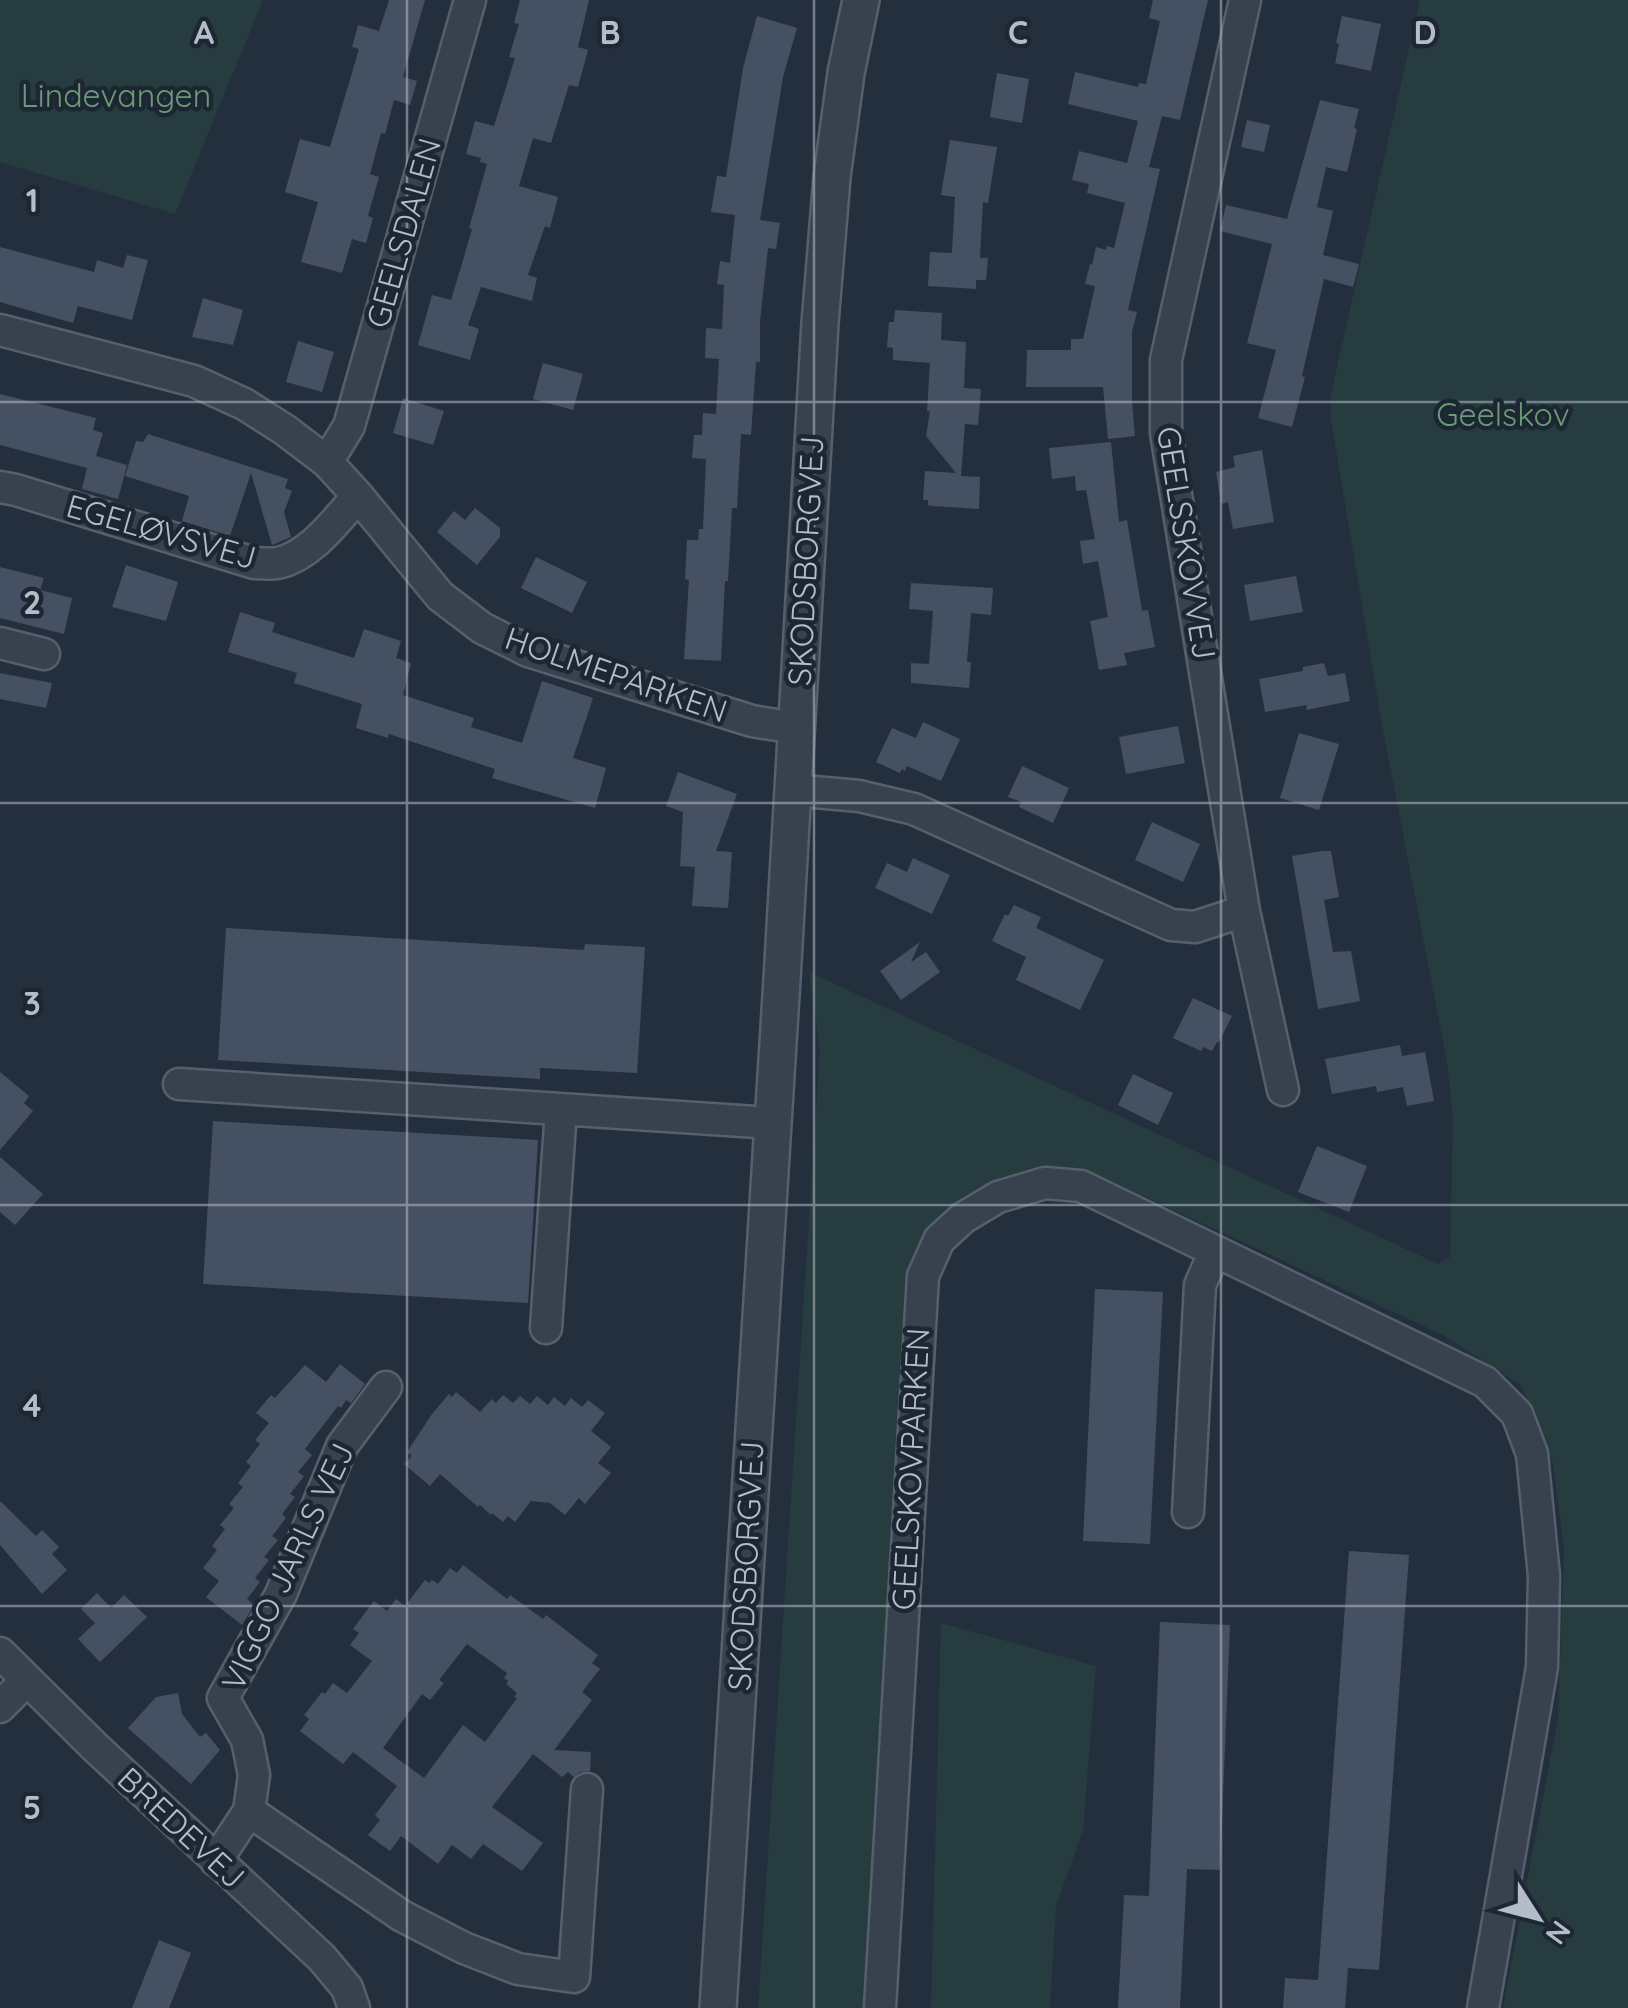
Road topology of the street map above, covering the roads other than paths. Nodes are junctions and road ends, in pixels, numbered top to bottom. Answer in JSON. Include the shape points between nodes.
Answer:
{"nodes":[{"id":1,"x":470,"y":0,"type":"edge"},
{"id":2,"x":861,"y":0,"type":"edge"},
{"id":3,"x":1245,"y":0,"type":"edge"},
{"id":4,"x":0,"y":330,"type":"edge"},
{"id":5,"x":327,"y":462,"type":"junction"},
{"id":6,"x":0,"y":488,"type":"edge"},
{"id":7,"x":358,"y":496,"type":"junction"},
{"id":8,"x":0,"y":643,"type":"edge"},
{"id":9,"x":44,"y":654,"type":"dead end"},
{"id":10,"x":796,"y":728,"type":"junction"},
{"id":11,"x":792,"y":790,"type":"junction"},
{"id":12,"x":1244,"y":911,"type":"junction"},
{"id":13,"x":179,"y":1084,"type":"dead end"},
{"id":14,"x":1283,"y":1090,"type":"dead end"},
{"id":15,"x":561,"y":1110,"type":"junction"},
{"id":16,"x":772,"y":1123,"type":"junction"},
{"id":17,"x":1215,"y":1251,"type":"junction"},
{"id":18,"x":546,"y":1328,"type":"dead end"},
{"id":19,"x":386,"y":1387,"type":"dead end"},
{"id":20,"x":1188,"y":1512,"type":"dead end"},
{"id":21,"x":0,"y":1653,"type":"edge"},
{"id":22,"x":27,"y":1680,"type":"junction"},
{"id":23,"x":0,"y":1707,"type":"edge"},
{"id":24,"x":587,"y":1788,"type":"dead end"},
{"id":25,"x":249,"y":1811,"type":"junction"},
{"id":26,"x":216,"y":1861,"type":"junction"},
{"id":27,"x":354,"y":2008,"type":"edge"},
{"id":28,"x":718,"y":2008,"type":"edge"},
{"id":29,"x":880,"y":2008,"type":"edge"},
{"id":30,"x":1483,"y":2008,"type":"edge"}],
"edges":[{"from":1,"to":5,"type":"street","name":"GEELSDALEN","via":[[349,426]]},
{"from":2,"to":10,"type":"street","name":"SKODSBORGVEJ","via":[[832,177]]},
{"from":3,"to":12,"type":"street","name":"GEELSSKOVVEJ","via":[[1166,360],[1166,433]]},
{"from":4,"to":5,"type":"street","name":"HOLMEPARKEN","via":[[194,381],[244,404]]},
{"from":5,"to":7,"type":"street","name":"HOLMEPARKEN"},
{"from":6,"to":7,"type":"street","name":"EGELØVSVEJ","via":[[254,563],[299,554]]},
{"from":7,"to":10,"type":"street","name":"HOLMEPARKEN","via":[[440,596],[482,628],[528,651],[752,721]]},
{"from":8,"to":9,"type":"street"},
{"from":10,"to":11,"type":"street","name":"SKODSBORGVEJ"},
{"from":11,"to":12,"type":"street","via":[[914,808],[1171,926],[1195,927]]},
{"from":11,"to":16,"type":"street","name":"SKODSBORGVEJ"},
{"from":12,"to":14,"type":"street","name":"GEELSSKOVVEJ"},
{"from":13,"to":15,"type":"street"},
{"from":15,"to":16,"type":"street"},
{"from":15,"to":18,"type":"street"},
{"from":16,"to":28,"type":"street","name":"SKODSBORGVEJ"},
{"from":17,"to":20,"type":"street","via":[[1200,1285]]},
{"from":17,"to":29,"type":"street","name":"GEELSKOVPARKEN","via":[[1081,1186],[1045,1183],[998,1197],[938,1240],[923,1276]]},
{"from":17,"to":30,"type":"street","name":"GEELSKOVPARKEN","via":[[1485,1382],[1517,1414],[1532,1454],[1544,1576],[1542,1666]]},
{"from":19,"to":25,"type":"street","name":"VIGGO JARLS VEJ","via":[[342,1446],[281,1594],[223,1698],[247,1740],[254,1775]]},
{"from":21,"to":22,"type":"street","name":"BREDEVEJ"},
{"from":22,"to":23,"type":"street"},
{"from":22,"to":26,"type":"street","name":"BREDEVEJ"},
{"from":24,"to":25,"type":"street","via":[[574,1977],[518,1968],[464,1948],[402,1916]]},
{"from":25,"to":26,"type":"street"},
{"from":26,"to":27,"type":"street","name":"BREDEVEJ","via":[[322,1958],[348,1988]]}]}
